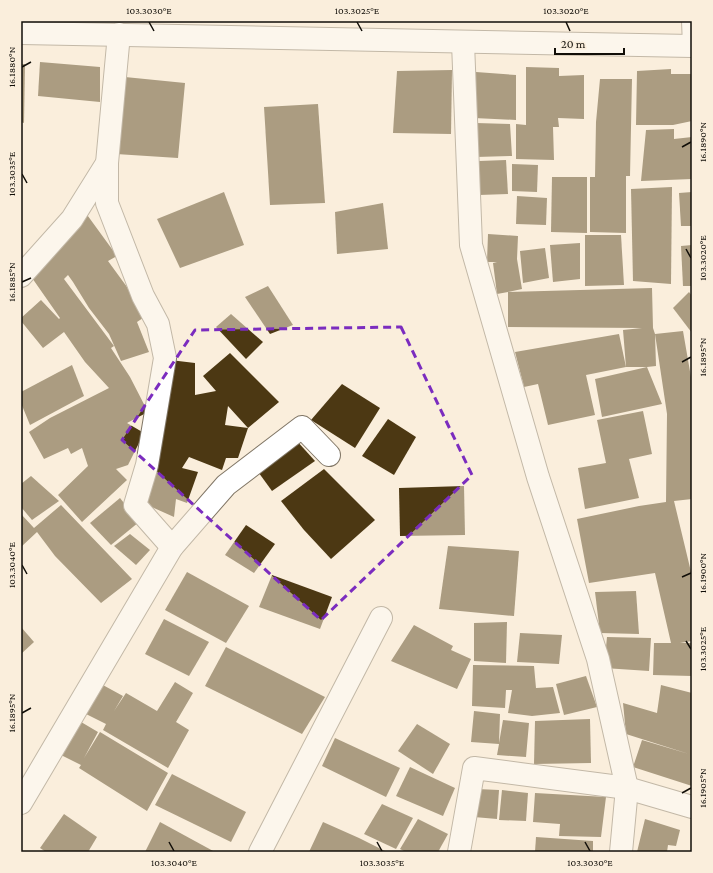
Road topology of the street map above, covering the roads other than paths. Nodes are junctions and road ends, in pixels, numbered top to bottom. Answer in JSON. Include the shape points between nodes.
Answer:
{"nodes":[{"id":1,"x":688,"y":21,"type":"edge"},
{"id":2,"x":144,"y":28,"type":"edge"},
{"id":3,"x":21,"y":33,"type":"edge"},
{"id":4,"x":119,"y":34,"type":"junction"},
{"id":5,"x":463,"y":43,"type":"junction"},
{"id":6,"x":690,"y":46,"type":"edge"},
{"id":7,"x":107,"y":163,"type":"junction"},
{"id":8,"x":21,"y":276,"type":"edge"},
{"id":9,"x":329,"y":455,"type":"dead end"},
{"id":10,"x":172,"y":547,"type":"junction"},
{"id":11,"x":381,"y":618,"type":"dead end"},
{"id":12,"x":627,"y":788,"type":"junction"},
{"id":13,"x":21,"y":803,"type":"edge"},
{"id":14,"x":692,"y":807,"type":"edge"},
{"id":15,"x":260,"y":852,"type":"edge"},
{"id":16,"x":459,"y":852,"type":"edge"},
{"id":17,"x":621,"y":852,"type":"edge"}],
"edges":[{"from":1,"to":6,"type":"lane"},
{"from":2,"to":4,"type":"street"},
{"from":2,"to":5,"type":"street"},
{"from":3,"to":4,"type":"street"},
{"from":4,"to":7,"type":"street"},
{"from":5,"to":6,"type":"street"},
{"from":5,"to":12,"type":"street","via":[[470,245],[538,477],[598,659]]},
{"from":7,"to":8,"type":"street","via":[[72,219]]},
{"from":7,"to":10,"type":"street","via":[[107,202],[143,296],[158,324],[165,358],[147,465],[134,505]]},
{"from":9,"to":10,"type":"street","via":[[302,427],[226,485]]},
{"from":10,"to":13,"type":"street"},
{"from":11,"to":15,"type":"street"},
{"from":12,"to":14,"type":"street"},
{"from":12,"to":16,"type":"street","via":[[474,768]]},
{"from":12,"to":17,"type":"street"}]}
